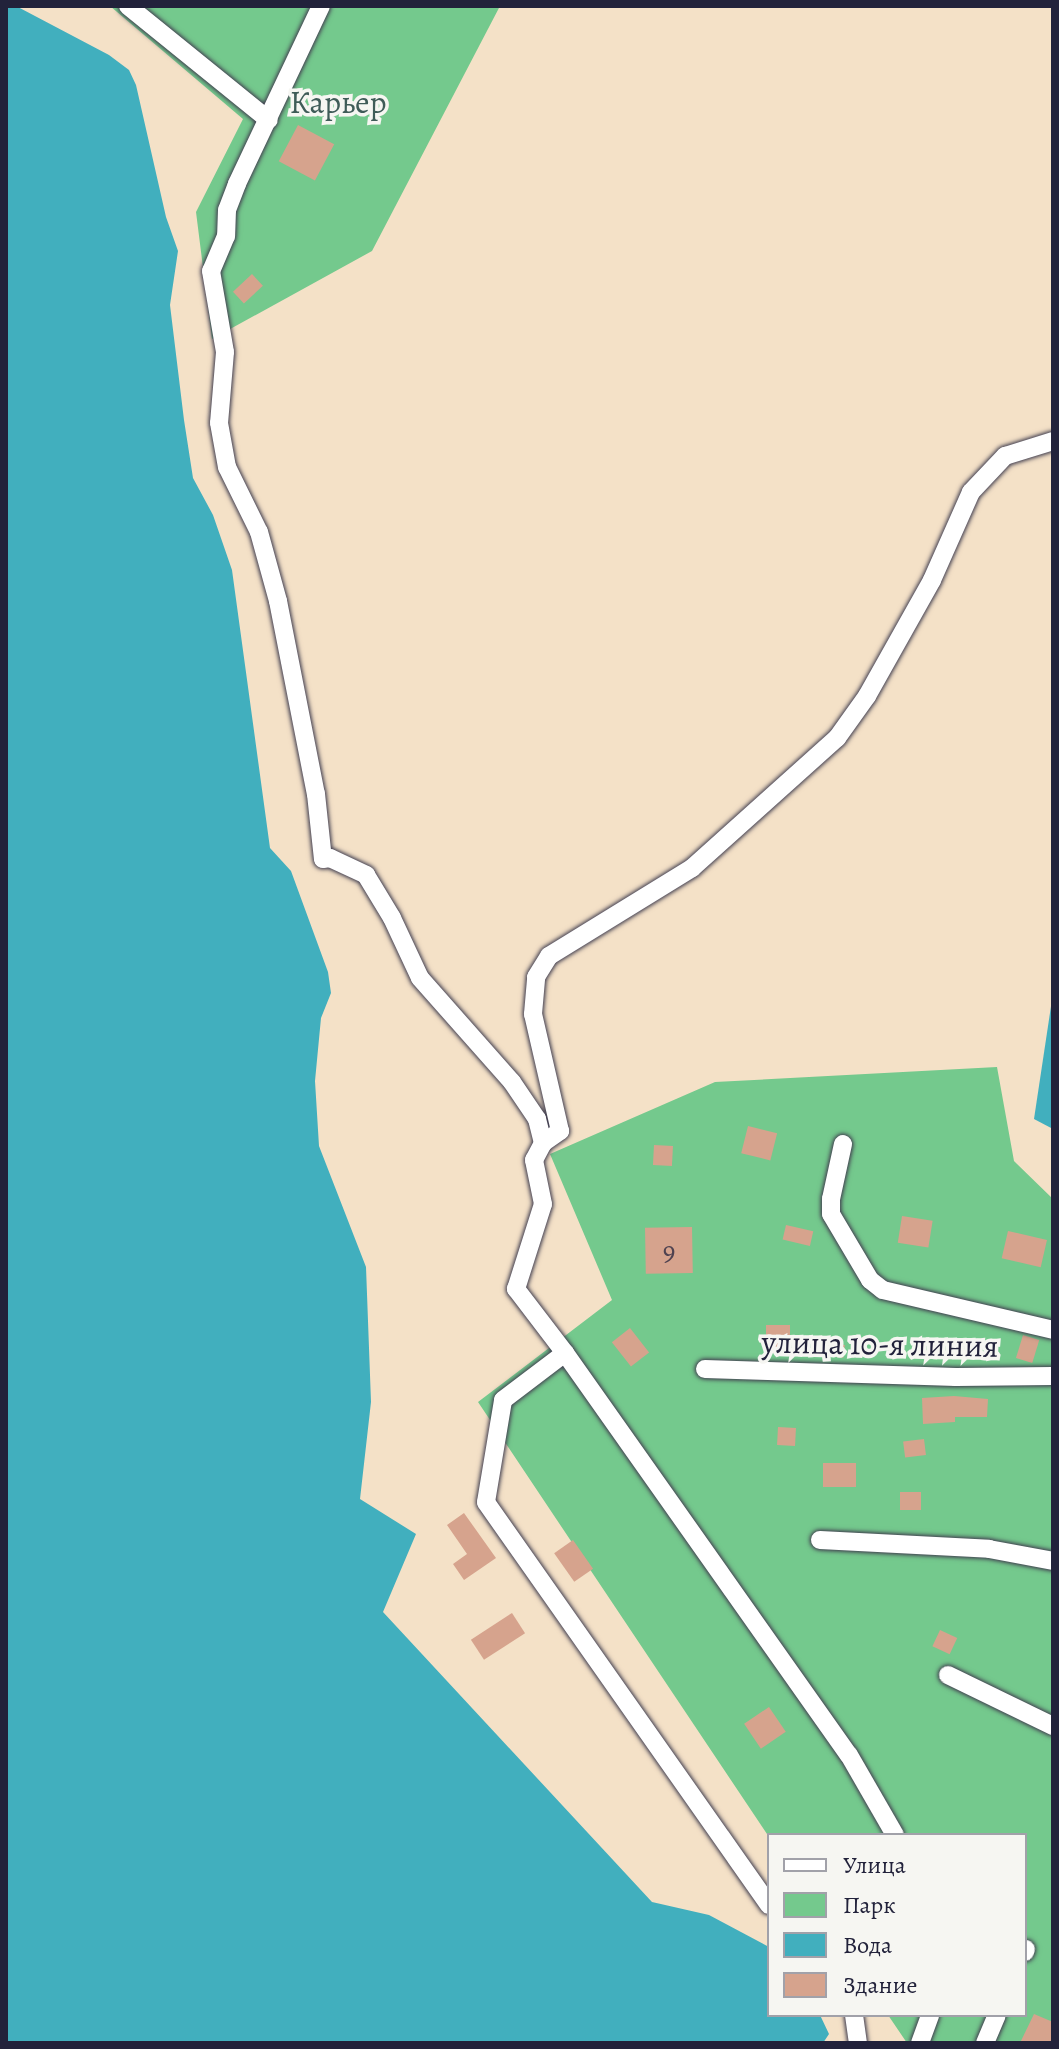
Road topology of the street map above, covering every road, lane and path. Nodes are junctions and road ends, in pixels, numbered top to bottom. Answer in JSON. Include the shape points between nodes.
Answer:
{"nodes":[{"id":1,"x":128,"y":6,"type":"edge"},
{"id":2,"x":321,"y":6,"type":"edge"},
{"id":3,"x":269,"y":120,"type":"junction"},
{"id":4,"x":1053,"y":441,"type":"edge"},
{"id":5,"x":543,"y":1143,"type":"junction"},
{"id":6,"x":843,"y":1144,"type":"dead end"},
{"id":7,"x":1053,"y":1330,"type":"edge"},
{"id":8,"x":565,"y":1353,"type":"junction"},
{"id":9,"x":705,"y":1369,"type":"dead end"},
{"id":10,"x":1053,"y":1376,"type":"edge"},
{"id":11,"x":820,"y":1540,"type":"dead end"},
{"id":12,"x":1053,"y":1561,"type":"edge"},
{"id":13,"x":948,"y":1675,"type":"dead end"},
{"id":14,"x":1053,"y":1726,"type":"edge"},
{"id":15,"x":894,"y":1833,"type":"edge"},
{"id":16,"x":767,"y":1902,"type":"edge"},
{"id":17,"x":854,"y":2017,"type":"edge"},
{"id":18,"x":929,"y":2017,"type":"edge"},
{"id":19,"x":996,"y":2017,"type":"edge"},
{"id":20,"x":858,"y":2043,"type":"edge"},
{"id":21,"x":920,"y":2043,"type":"edge"},
{"id":22,"x":985,"y":2043,"type":"edge"}],
"edges":[{"from":1,"to":3,"type":"street"},
{"from":2,"to":3,"type":"street"},
{"from":3,"to":5,"type":"street","via":[[227,210],[226,236],[211,271],[225,352],[219,423],[227,467],[259,532],[278,601],[316,794],[323,859],[366,875],[420,978],[512,1082],[537,1119]]},
{"from":4,"to":5,"type":"street","via":[[1005,456],[971,492],[932,580],[867,696],[837,738],[692,868],[549,956],[536,977],[533,1014],[560,1131]]},
{"from":5,"to":8,"type":"street","via":[[534,1160],[543,1204],[516,1289]]},
{"from":6,"to":7,"type":"street","via":[[831,1214],[870,1280],[883,1290]]},
{"from":8,"to":15,"type":"street","via":[[849,1755]]},
{"from":8,"to":16,"type":"street","via":[[503,1400],[486,1502]]},
{"from":9,"to":10,"type":"street","name":"улица 10-я линия"},
{"from":11,"to":12,"type":"street","via":[[989,1549]]},
{"from":13,"to":14,"type":"street"},
{"from":17,"to":20,"type":"street"},
{"from":18,"to":21,"type":"street"},
{"from":19,"to":22,"type":"street"}]}
